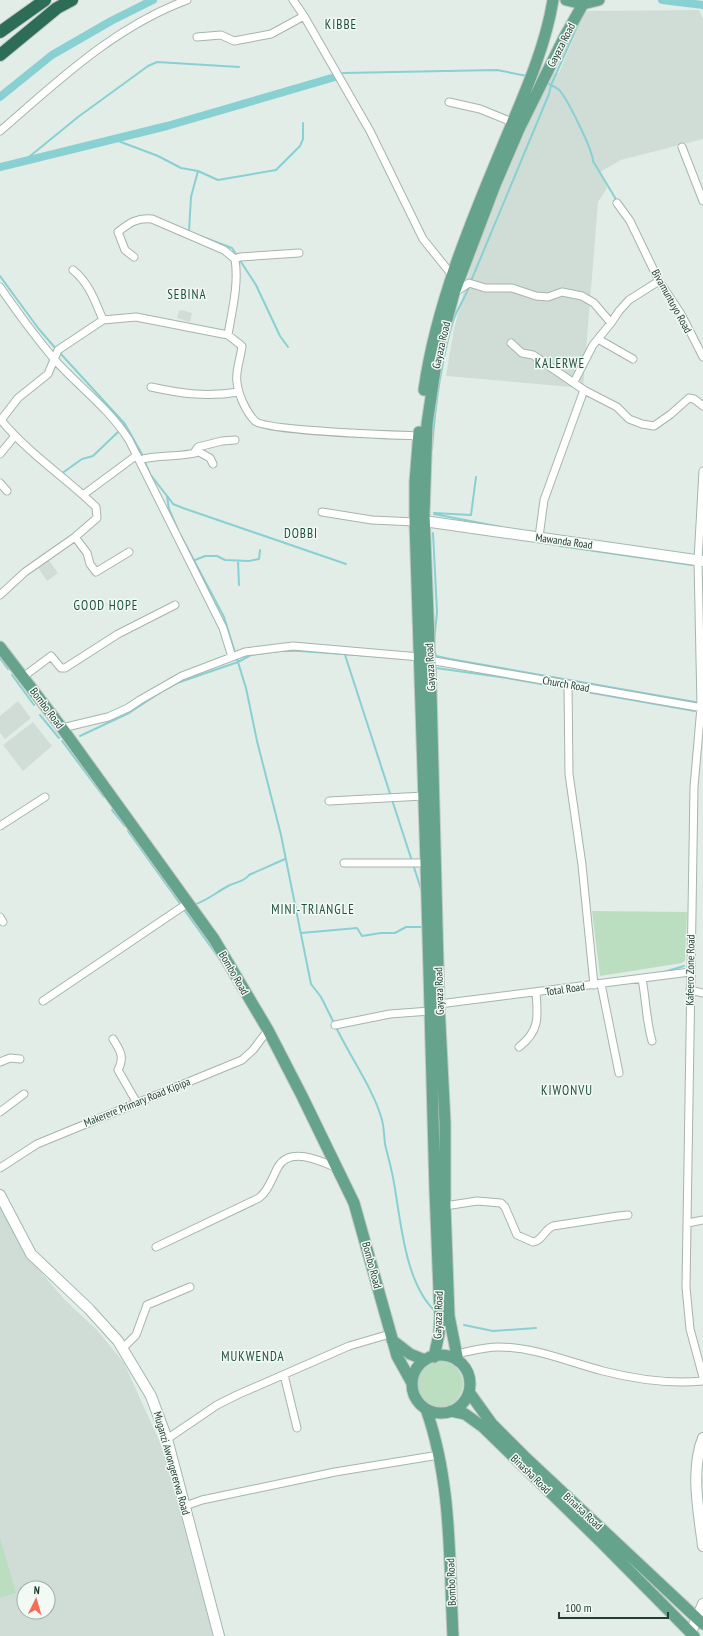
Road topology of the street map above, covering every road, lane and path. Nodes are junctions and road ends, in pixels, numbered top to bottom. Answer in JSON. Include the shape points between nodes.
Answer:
{"nodes":[{"id":1,"x":45,"y":0,"type":"edge"},
{"id":2,"x":72,"y":0,"type":"edge"},
{"id":3,"x":187,"y":0,"type":"edge"},
{"id":4,"x":293,"y":0,"type":"edge"},
{"id":5,"x":553,"y":0,"type":"edge"},
{"id":6,"x":566,"y":0,"type":"edge"},
{"id":7,"x":599,"y":0,"type":"edge"},
{"id":8,"x":583,"y":4,"type":"junction"},
{"id":9,"x":304,"y":16,"type":"junction"},
{"id":10,"x":0,"y":32,"type":"edge"},
{"id":11,"x":197,"y":37,"type":"dead end"},
{"id":12,"x":0,"y":55,"type":"edge"},
{"id":13,"x":448,"y":102,"type":"dead end"},
{"id":14,"x":512,"y":122,"type":"junction"},
{"id":15,"x":0,"y":131,"type":"edge"},
{"id":16,"x":682,"y":147,"type":"dead end"},
{"id":17,"x":703,"y":201,"type":"edge"},
{"id":18,"x":617,"y":202,"type":"dead end"},
{"id":19,"x":299,"y":253,"type":"dead end"},
{"id":20,"x":134,"y":257,"type":"dead end"},
{"id":21,"x":237,"y":258,"type":"junction"},
{"id":22,"x":73,"y":270,"type":"dead end"},
{"id":23,"x":452,"y":275,"type":"junction"},
{"id":24,"x":659,"y":281,"type":"junction"},
{"id":25,"x":0,"y":288,"type":"edge"},
{"id":26,"x":454,"y":293,"type":"junction"},
{"id":27,"x":103,"y":320,"type":"junction"},
{"id":28,"x":611,"y":323,"type":"junction"},
{"id":29,"x":228,"y":335,"type":"junction"},
{"id":30,"x":598,"y":339,"type":"junction"},
{"id":31,"x":511,"y":343,"type":"dead end"},
{"id":32,"x":56,"y":354,"type":"junction"},
{"id":33,"x":702,"y":355,"type":"edge"},
{"id":34,"x":633,"y":359,"type":"dead end"},
{"id":35,"x":574,"y":382,"type":"junction"},
{"id":36,"x":151,"y":387,"type":"dead end"},
{"id":37,"x":584,"y":390,"type":"junction"},
{"id":38,"x":239,"y":392,"type":"junction"},
{"id":39,"x":703,"y":406,"type":"edge"},
{"id":40,"x":419,"y":436,"type":"junction"},
{"id":41,"x":14,"y":437,"type":"junction"},
{"id":42,"x":235,"y":440,"type":"dead end"},
{"id":43,"x":194,"y":453,"type":"junction"},
{"id":44,"x":0,"y":454,"type":"edge"},
{"id":45,"x":141,"y":458,"type":"junction"},
{"id":46,"x":213,"y":464,"type":"dead end"},
{"id":47,"x":703,"y":471,"type":"edge"},
{"id":48,"x":0,"y":483,"type":"edge"},
{"id":49,"x":7,"y":491,"type":"dead end"},
{"id":50,"x":83,"y":495,"type":"junction"},
{"id":51,"x":322,"y":512,"type":"dead end"},
{"id":52,"x":420,"y":521,"type":"junction"},
{"id":53,"x":539,"y":537,"type":"junction"},
{"id":54,"x":75,"y":538,"type":"junction"},
{"id":55,"x":129,"y":552,"type":"dead end"},
{"id":56,"x":701,"y":560,"type":"edge"},
{"id":57,"x":0,"y":595,"type":"edge"},
{"id":58,"x":175,"y":605,"type":"dead end"},
{"id":59,"x":0,"y":647,"type":"edge"},
{"id":60,"x":236,"y":656,"type":"junction"},
{"id":61,"x":425,"y":659,"type":"junction"},
{"id":62,"x":23,"y":677,"type":"junction"},
{"id":63,"x":568,"y":684,"type":"junction"},
{"id":64,"x":702,"y":708,"type":"edge"},
{"id":65,"x":62,"y":728,"type":"junction"},
{"id":66,"x":424,"y":796,"type":"junction"},
{"id":67,"x":45,"y":797,"type":"dead end"},
{"id":68,"x":329,"y":802,"type":"dead end"},
{"id":69,"x":0,"y":826,"type":"edge"},
{"id":70,"x":344,"y":863,"type":"dead end"},
{"id":71,"x":426,"y":863,"type":"junction"},
{"id":72,"x":188,"y":903,"type":"junction"},
{"id":73,"x":690,"y":972,"type":"junction"},
{"id":74,"x":642,"y":978,"type":"junction"},
{"id":75,"x":598,"y":984,"type":"junction"},
{"id":76,"x":690,"y":990,"type":"junction"},
{"id":77,"x":536,"y":993,"type":"junction"},
{"id":78,"x":703,"y":993,"type":"edge"},
{"id":79,"x":44,"y":1001,"type":"dead end"},
{"id":80,"x":435,"y":1008,"type":"junction"},
{"id":81,"x":334,"y":1025,"type":"dead end"},
{"id":82,"x":268,"y":1030,"type":"junction"},
{"id":83,"x":113,"y":1038,"type":"dead end"},
{"id":84,"x":652,"y":1040,"type":"dead end"},
{"id":85,"x":519,"y":1047,"type":"dead end"},
{"id":86,"x":20,"y":1059,"type":"dead end"},
{"id":87,"x":0,"y":1062,"type":"edge"},
{"id":88,"x":619,"y":1073,"type":"dead end"},
{"id":89,"x":24,"y":1094,"type":"dead end"},
{"id":90,"x":137,"y":1103,"type":"junction"},
{"id":91,"x":0,"y":1112,"type":"edge"},
{"id":92,"x":0,"y":1168,"type":"edge"},
{"id":93,"x":338,"y":1168,"type":"junction"},
{"id":94,"x":0,"y":1195,"type":"edge"},
{"id":95,"x":445,"y":1206,"type":"junction"},
{"id":96,"x":628,"y":1216,"type":"dead end"},
{"id":97,"x":703,"y":1220,"type":"edge"},
{"id":98,"x":688,"y":1223,"type":"junction"},
{"id":99,"x":156,"y":1247,"type":"dead end"},
{"id":100,"x":190,"y":1287,"type":"dead end"},
{"id":101,"x":391,"y":1337,"type":"junction"},
{"id":102,"x":123,"y":1348,"type":"junction"},
{"id":103,"x":430,"y":1358,"type":"junction"},
{"id":104,"x":458,"y":1358,"type":"junction"},
{"id":105,"x":284,"y":1375,"type":"junction"},
{"id":106,"x":703,"y":1378,"type":"edge"},
{"id":107,"x":703,"y":1381,"type":"edge"},
{"id":108,"x":412,"y":1382,"type":"junction"},
{"id":109,"x":469,"y":1392,"type":"junction"},
{"id":110,"x":426,"y":1409,"type":"junction"},
{"id":111,"x":447,"y":1412,"type":"junction"},
{"id":112,"x":297,"y":1428,"type":"dead end"},
{"id":113,"x":435,"y":1433,"type":"junction"},
{"id":114,"x":703,"y":1438,"type":"edge"},
{"id":115,"x":167,"y":1439,"type":"junction"},
{"id":116,"x":439,"y":1456,"type":"junction"},
{"id":117,"x":185,"y":1506,"type":"junction"},
{"id":118,"x":703,"y":1546,"type":"edge"},
{"id":119,"x":703,"y":1604,"type":"edge"},
{"id":120,"x":700,"y":1621,"type":"edge"},
{"id":121,"x":693,"y":1634,"type":"edge"},
{"id":122,"x":219,"y":1636,"type":"edge"},
{"id":123,"x":453,"y":1636,"type":"edge"}],
"edges":[{"from":1,"to":10,"type":"highway"},
{"from":2,"to":12,"type":"highway","via":[[57,8]]},
{"from":3,"to":15,"type":"street","via":[[106,43],[82,60]]},
{"from":4,"to":9,"type":"street"},
{"from":5,"to":14,"type":"main road","name":"Gayaza Road","via":[[551,16],[540,49]]},
{"from":6,"to":8,"type":"main road"},
{"from":7,"to":8,"type":"main road"},
{"from":8,"to":26,"type":"main road","name":"Gayaza Road","via":[[519,129]]},
{"from":9,"to":11,"type":"street","via":[[271,34],[234,41],[221,35]]},
{"from":9,"to":23,"type":"street","via":[[370,131],[423,239]]},
{"from":13,"to":14,"type":"street","via":[[480,108]]},
{"from":14,"to":23,"type":"main road","name":"Gayaza Road"},
{"from":16,"to":17,"type":"street"},
{"from":18,"to":24,"type":"street","name":"Bivamuntuyo Road","via":[[630,221]]},
{"from":19,"to":21,"type":"street"},
{"from":20,"to":21,"type":"street","via":[[124,250],[118,232],[127,223],[143,218],[152,219]]},
{"from":21,"to":29,"type":"street","via":[[235,296]]},
{"from":22,"to":27,"type":"street","via":[[82,277],[94,297]]},
{"from":23,"to":40,"type":"main road","name":"Gayaza Road","via":[[427,367]]},
{"from":24,"to":28,"type":"street","via":[[629,300]]},
{"from":24,"to":33,"type":"street","name":"Bivamuntuyo Road","via":[[681,314]]},
{"from":25,"to":32,"type":"street"},
{"from":26,"to":28,"type":"street","via":[[469,283],[485,288],[512,288],[536,296],[548,297],[562,292],[577,294],[591,300]]},
{"from":26,"to":52,"type":"main road","name":"Gayaza Road","via":[[430,399]]},
{"from":27,"to":29,"type":"street","via":[[136,317]]},
{"from":27,"to":32,"type":"street"},
{"from":28,"to":30,"type":"street"},
{"from":29,"to":38,"type":"street","via":[[242,346],[236,381]]},
{"from":30,"to":34,"type":"street"},
{"from":30,"to":35,"type":"street"},
{"from":31,"to":35,"type":"street","via":[[522,353],[533,355]]},
{"from":32,"to":41,"type":"street","via":[[48,374],[18,398],[3,416],[1,420]]},
{"from":32,"to":45,"type":"street","via":[[114,418]]},
{"from":35,"to":37,"type":"street"},
{"from":36,"to":38,"type":"street","via":[[183,394]]},
{"from":37,"to":39,"type":"street","via":[[617,408],[630,419],[645,425],[654,426],[689,398]]},
{"from":37,"to":53,"type":"street","via":[[544,500]]},
{"from":38,"to":40,"type":"street","via":[[249,414],[256,422],[270,426]]},
{"from":40,"to":52,"type":"main road","name":"Gayaza Road","via":[[415,482]]},
{"from":41,"to":44,"type":"street"},
{"from":41,"to":50,"type":"street"},
{"from":42,"to":43,"type":"street","via":[[198,447]]},
{"from":43,"to":45,"type":"street"},
{"from":43,"to":46,"type":"street","via":[[203,452]]},
{"from":45,"to":50,"type":"street"},
{"from":45,"to":60,"type":"street"},
{"from":47,"to":56,"type":"street","name":"Kafeero Zone Road"},
{"from":48,"to":49,"type":"street"},
{"from":50,"to":54,"type":"street","via":[[96,507],[97,518]]},
{"from":51,"to":52,"type":"street","via":[[372,520]]},
{"from":52,"to":53,"type":"street","name":"Mawanda Road"},
{"from":52,"to":61,"type":"main road","name":"Gayaza Road"},
{"from":53,"to":56,"type":"street","name":"Mawanda Road"},
{"from":54,"to":55,"type":"street","via":[[87,553],[96,572]]},
{"from":54,"to":57,"type":"street","via":[[24,572]]},
{"from":56,"to":64,"type":"street","name":"Kafeero Zone Road"},
{"from":58,"to":62,"type":"street","via":[[118,634],[65,668],[61,668],[51,656]]},
{"from":59,"to":62,"type":"main road","name":"Bombo Road"},
{"from":60,"to":61,"type":"street","name":"Church Road","via":[[267,648],[293,646]]},
{"from":60,"to":65,"type":"street","name":"Church Road","via":[[182,676],[108,717]]},
{"from":61,"to":63,"type":"street","name":"Church Road"},
{"from":61,"to":66,"type":"main road","name":"Gayaza Road"},
{"from":61,"to":80,"type":"main road","name":"Gayaza Road"},
{"from":62,"to":65,"type":"main road","name":"Bombo Road"},
{"from":63,"to":64,"type":"street","name":"Church Road"},
{"from":63,"to":75,"type":"street","via":[[569,774]]},
{"from":64,"to":73,"type":"street","name":"Kafeero Zone Road","via":[[694,787]]},
{"from":65,"to":72,"type":"main road","name":"Bombo Road"},
{"from":66,"to":68,"type":"street"},
{"from":66,"to":71,"type":"main road","name":"Gayaza Road"},
{"from":67,"to":69,"type":"street"},
{"from":70,"to":71,"type":"street"},
{"from":71,"to":80,"type":"main road","name":"Gayaza Road"},
{"from":72,"to":79,"type":"street"},
{"from":72,"to":82,"type":"main road","name":"Bombo Road","via":[[218,945]]},
{"from":73,"to":74,"type":"street","name":"Total Road"},
{"from":73,"to":76,"type":"street","name":"Kafeero Zone Road"},
{"from":74,"to":75,"type":"street","name":"Total Road"},
{"from":74,"to":84,"type":"street","via":[[647,1001],[647,1022]]},
{"from":75,"to":77,"type":"street","name":"Total Road"},
{"from":75,"to":88,"type":"street"},
{"from":76,"to":78,"type":"street"},
{"from":76,"to":98,"type":"street","name":"Kafeero Zone Road"},
{"from":77,"to":80,"type":"street","name":"Total Road"},
{"from":77,"to":85,"type":"street","via":[[537,1022],[533,1031]]},
{"from":80,"to":81,"type":"street","name":"Total Road"},
{"from":80,"to":95,"type":"main road","name":"Gayaza Road","via":[[445,1123]]},
{"from":80,"to":103,"type":"main road","name":"Gayaza Road","via":[[435,1190],[440,1316],[439,1334]]},
{"from":82,"to":90,"type":"street","name":"Makerere Primary Road Kipipa","via":[[242,1060]]},
{"from":82,"to":93,"type":"main road","name":"Bombo Road"},
{"from":83,"to":90,"type":"street","via":[[122,1054],[118,1070]]},
{"from":86,"to":87,"type":"street","via":[[10,1058]]},
{"from":89,"to":91,"type":"street"},
{"from":90,"to":92,"type":"street","name":"Makerere Primary Road Kipipa","via":[[37,1144]]},
{"from":93,"to":99,"type":"street","via":[[315,1159],[288,1158],[281,1163],[267,1190],[259,1198]]},
{"from":93,"to":101,"type":"main road","name":"Bombo Road","via":[[354,1202]]},
{"from":94,"to":102,"type":"street","name":"Muganzi Awongererwa Road","via":[[34,1258],[94,1314]]},
{"from":95,"to":96,"type":"street","via":[[469,1202],[501,1203],[517,1235],[533,1242],[539,1240],[546,1230],[553,1226]]},
{"from":95,"to":104,"type":"main road","name":"Gayaza Road","via":[[449,1316]]},
{"from":97,"to":98,"type":"street"},
{"from":98,"to":106,"type":"street","name":"Kafeero Zone Road","via":[[686,1287],[690,1330]]},
{"from":100,"to":102,"type":"street","via":[[147,1305],[136,1335]]},
{"from":101,"to":103,"type":"main road","via":[[410,1354]]},
{"from":101,"to":105,"type":"street","via":[[349,1346]]},
{"from":101,"to":108,"type":"main road","name":"Bombo Road","via":[[400,1363]]},
{"from":102,"to":115,"type":"street","name":"Muganzi Awongererwa Road","via":[[151,1396]]},
{"from":103,"to":104,"type":"main road"},
{"from":103,"to":108,"type":"main road","via":[[419,1366]]},
{"from":104,"to":107,"type":"street","via":[[485,1348],[511,1348],[551,1355],[623,1375],[683,1382]]},
{"from":104,"to":109,"type":"main road","via":[[469,1377]]},
{"from":105,"to":112,"type":"street"},
{"from":105,"to":115,"type":"street","via":[[246,1390],[218,1405]]},
{"from":108,"to":110,"type":"main road","via":[[417,1400]]},
{"from":109,"to":111,"type":"main road","via":[[463,1403]]},
{"from":109,"to":120,"type":"main road","name":"Binaisa Road","via":[[485,1416],[514,1447]]},
{"from":110,"to":111,"type":"main road"},
{"from":110,"to":113,"type":"main road","name":"Bombo Road"},
{"from":111,"to":113,"type":"main road"},
{"from":111,"to":121,"type":"main road","name":"Binasha Road","via":[[465,1414],[483,1427]]},
{"from":113,"to":116,"type":"main road","name":"Bombo Road"},
{"from":114,"to":118,"type":"street","via":[[699,1450],[697,1476]]},
{"from":115,"to":117,"type":"street","name":"Muganzi Awongererwa Road"},
{"from":116,"to":117,"type":"street","via":[[335,1472],[202,1500]]},
{"from":116,"to":123,"type":"main road","name":"Bombo Road","via":[[449,1523]]},
{"from":117,"to":122,"type":"street","name":"Muganzi Awongererwa Road"},
{"from":119,"to":120,"type":"street"},
{"from":120,"to":121,"type":"street"}]}
